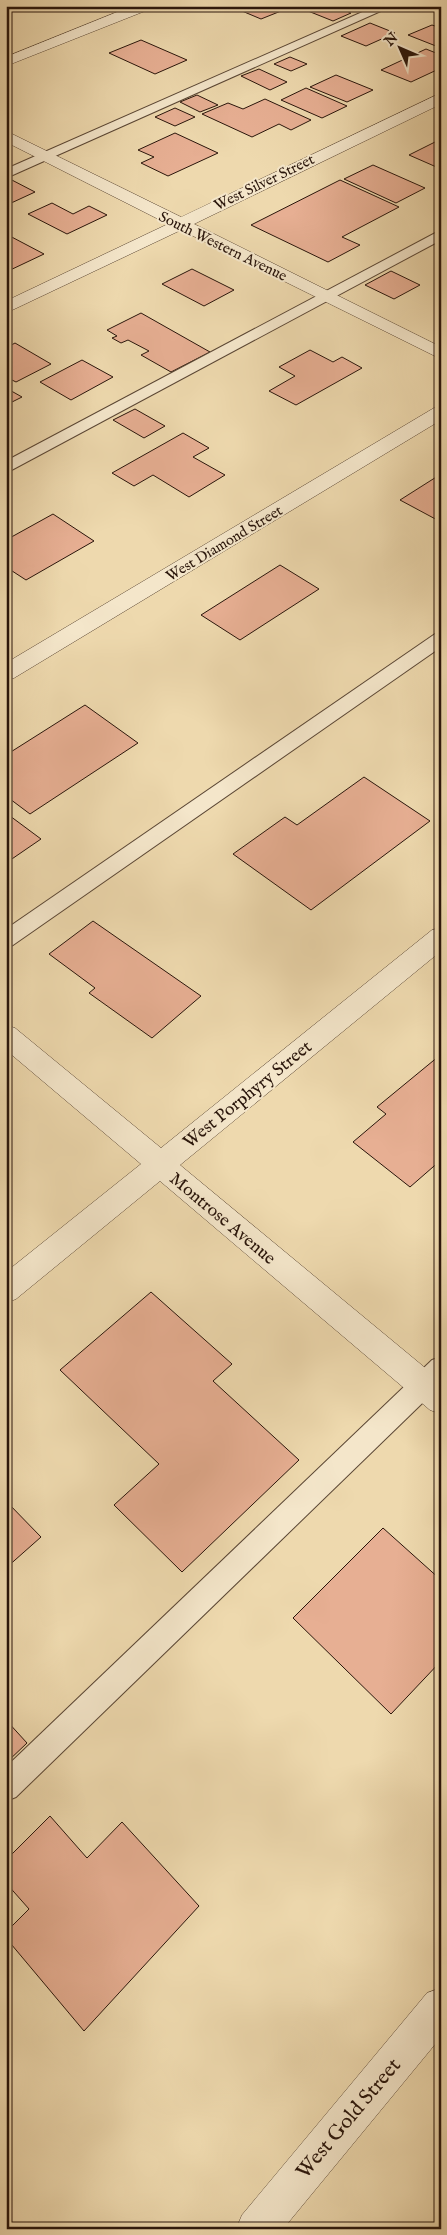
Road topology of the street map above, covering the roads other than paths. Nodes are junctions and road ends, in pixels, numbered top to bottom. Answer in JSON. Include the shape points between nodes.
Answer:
{"nodes":[{"id":1,"x":145,"y":6,"type":"edge"},
{"id":2,"x":386,"y":6,"type":"edge"},
{"id":3,"x":6,"y":62,"type":"edge"},
{"id":4,"x":441,"y":98,"type":"edge"},
{"id":5,"x":6,"y":136,"type":"edge"},
{"id":6,"x":46,"y":156,"type":"junction"},
{"id":7,"x":6,"y":174,"type":"edge"},
{"id":8,"x":178,"y":223,"type":"junction"},
{"id":9,"x":441,"y":234,"type":"edge"},
{"id":10,"x":324,"y":296,"type":"junction"},
{"id":11,"x":6,"y":308,"type":"edge"},
{"id":12,"x":441,"y":354,"type":"edge"},
{"id":13,"x":441,"y":412,"type":"edge"},
{"id":14,"x":6,"y":468,"type":"edge"},
{"id":15,"x":441,"y":638,"type":"edge"},
{"id":16,"x":6,"y":673,"type":"edge"},
{"id":17,"x":441,"y":937,"type":"edge"},
{"id":18,"x":6,"y":940,"type":"edge"},
{"id":19,"x":6,"y":1035,"type":"edge"},
{"id":20,"x":159,"y":1165,"type":"junction"},
{"id":21,"x":6,"y":1290,"type":"edge"},
{"id":22,"x":435,"y":1384,"type":"edge"},
{"id":23,"x":6,"y":1787,"type":"edge"},
{"id":24,"x":441,"y":2008,"type":"edge"},
{"id":25,"x":256,"y":2229,"type":"edge"}],
"edges":[{"from":1,"to":3,"type":"street"},
{"from":2,"to":6,"type":"lane"},
{"from":4,"to":8,"type":"street","name":"West Silver Street"},
{"from":5,"to":6,"type":"street","name":"South Western Avenue"},
{"from":6,"to":7,"type":"lane"},
{"from":6,"to":8,"type":"street","name":"South Western Avenue"},
{"from":8,"to":10,"type":"street","name":"South Western Avenue"},
{"from":8,"to":11,"type":"street","name":"West Silver Street"},
{"from":9,"to":10,"type":"lane"},
{"from":10,"to":12,"type":"street","name":"South Western Avenue"},
{"from":10,"to":14,"type":"lane"},
{"from":13,"to":16,"type":"street","name":"West Diamond Street"},
{"from":15,"to":18,"type":"lane"},
{"from":17,"to":20,"type":"street","name":"West Porphyry Street"},
{"from":19,"to":20,"type":"street","name":"Montrose Avenue"},
{"from":20,"to":21,"type":"street","name":"West Porphyry Street"},
{"from":20,"to":22,"type":"street","name":"Montrose Avenue"},
{"from":22,"to":23,"type":"lane"},
{"from":24,"to":25,"type":"street","name":"West Gold Street"}]}
